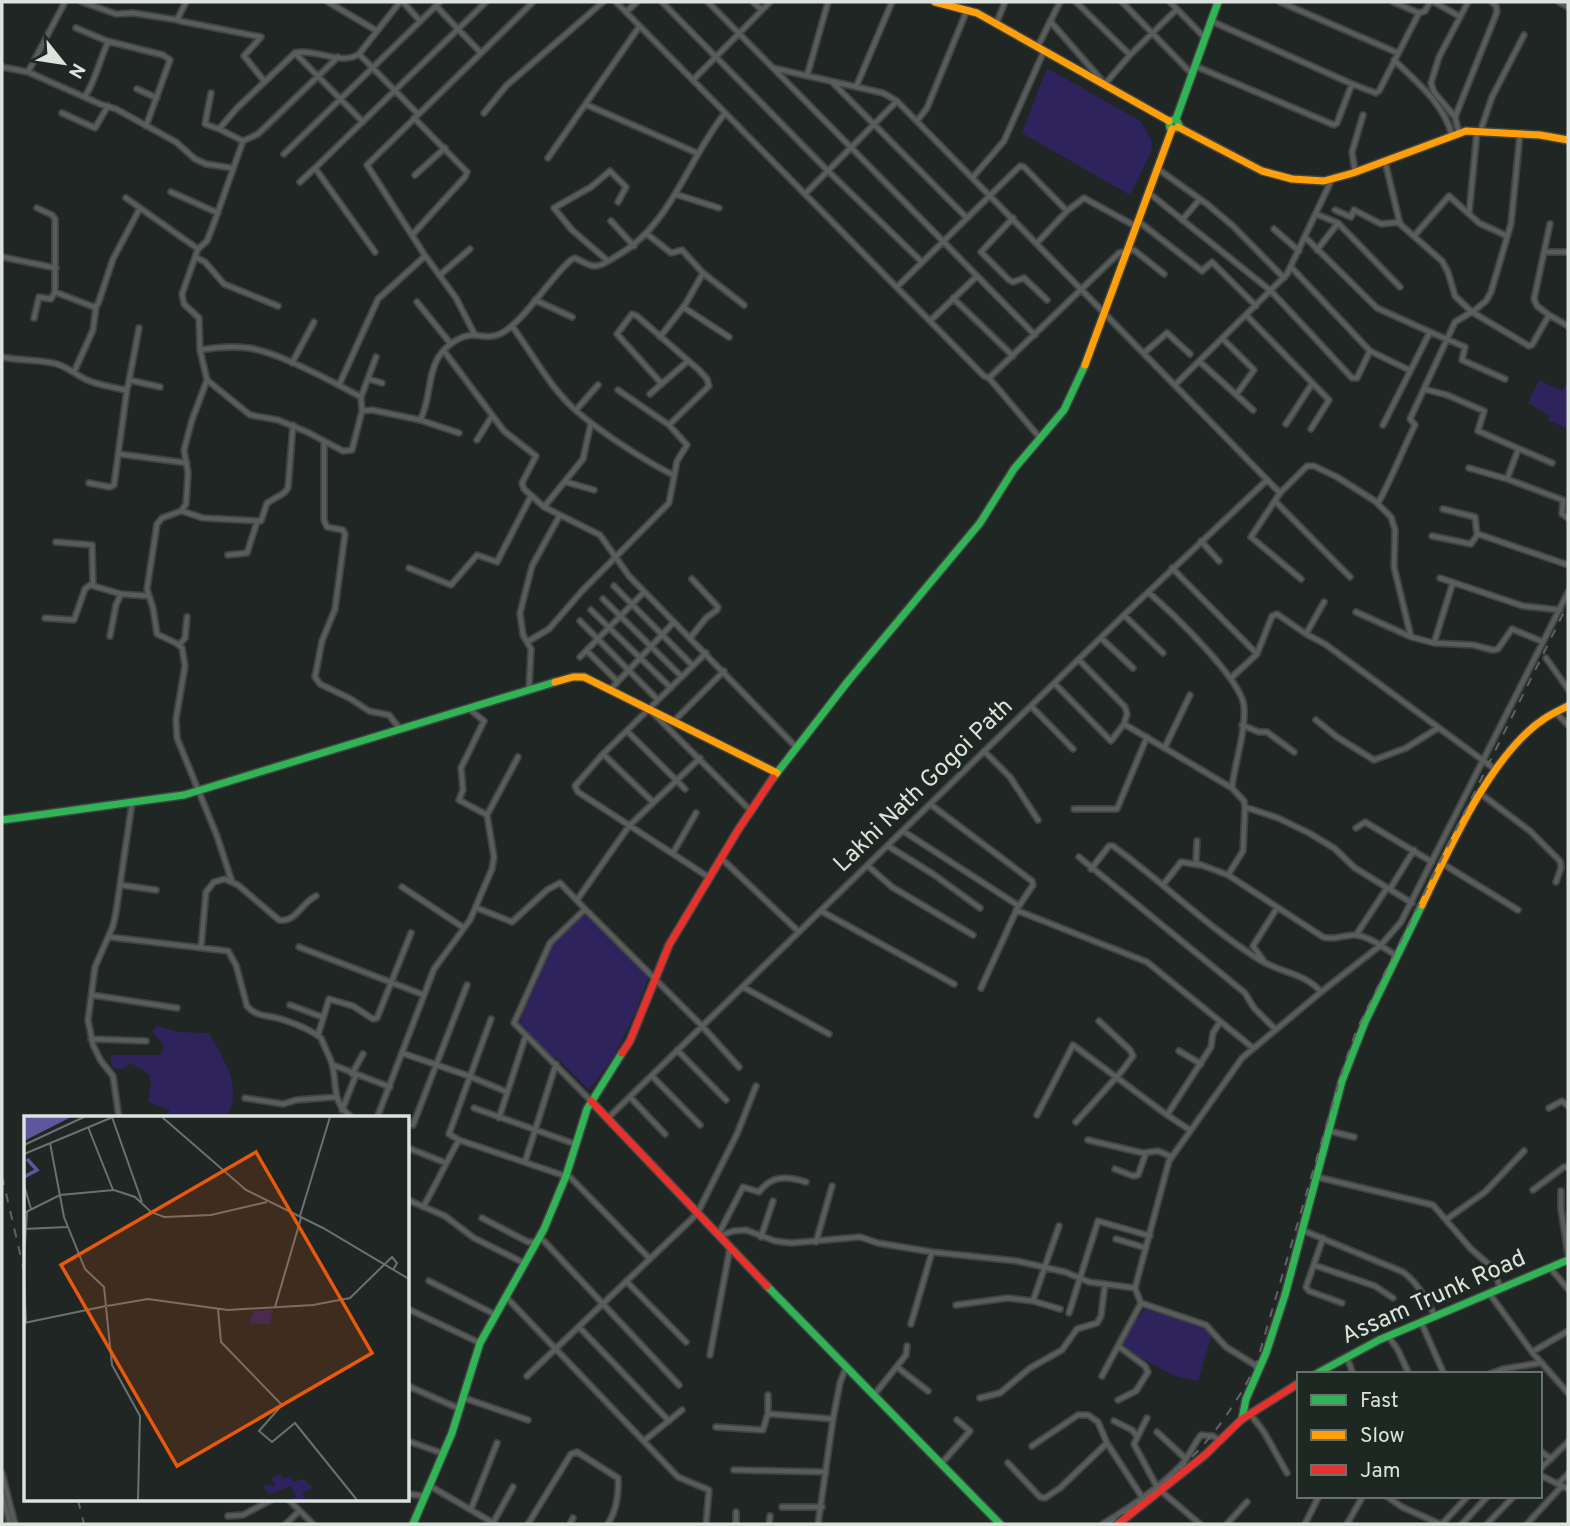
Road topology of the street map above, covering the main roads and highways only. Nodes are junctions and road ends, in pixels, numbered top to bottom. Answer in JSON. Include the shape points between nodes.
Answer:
{"nodes":[{"id":1,"x":935,"y":2,"type":"edge"},
{"id":2,"x":1218,"y":2,"type":"edge"},
{"id":3,"x":1174,"y":124,"type":"junction"},
{"id":4,"x":1568,"y":140,"type":"edge"},
{"id":5,"x":1568,"y":706,"type":"edge"},
{"id":6,"x":777,"y":774,"type":"junction"},
{"id":7,"x":2,"y":820,"type":"edge"},
{"id":8,"x":591,"y":1101,"type":"junction"},
{"id":9,"x":1568,"y":1257,"type":"edge"},
{"id":10,"x":1320,"y":1372,"type":"edge"},
{"id":11,"x":1297,"y":1384,"type":"edge"},
{"id":12,"x":1242,"y":1419,"type":"junction"},
{"id":13,"x":413,"y":1524,"type":"edge"},
{"id":14,"x":1000,"y":1524,"type":"edge"},
{"id":15,"x":1118,"y":1524,"type":"edge"}],
"edges":[{"from":1,"to":3,"type":"main road","via":[[996,24]]},
{"from":2,"to":3,"type":"main road"},
{"from":3,"to":4,"type":"main road","via":[[1262,171],[1325,181],[1466,131]]},
{"from":3,"to":6,"type":"main road","via":[[1071,397],[1009,476],[980,523]]},
{"from":5,"to":12,"type":"main road","via":[[1532,727],[1496,770],[1443,864],[1353,1048],[1285,1295]]},
{"from":6,"to":7,"type":"main road","via":[[584,677],[573,677],[199,791]]},
{"from":6,"to":8,"type":"main road","via":[[669,945],[624,1051]]},
{"from":8,"to":13,"type":"main road","via":[[538,1240],[480,1343],[461,1409]]},
{"from":8,"to":14,"type":"main road"},
{"from":9,"to":10,"type":"main road","name":"Assam Trunk Road","via":[[1388,1336]]},
{"from":11,"to":12,"type":"main road"},
{"from":12,"to":15,"type":"main road"}]}
